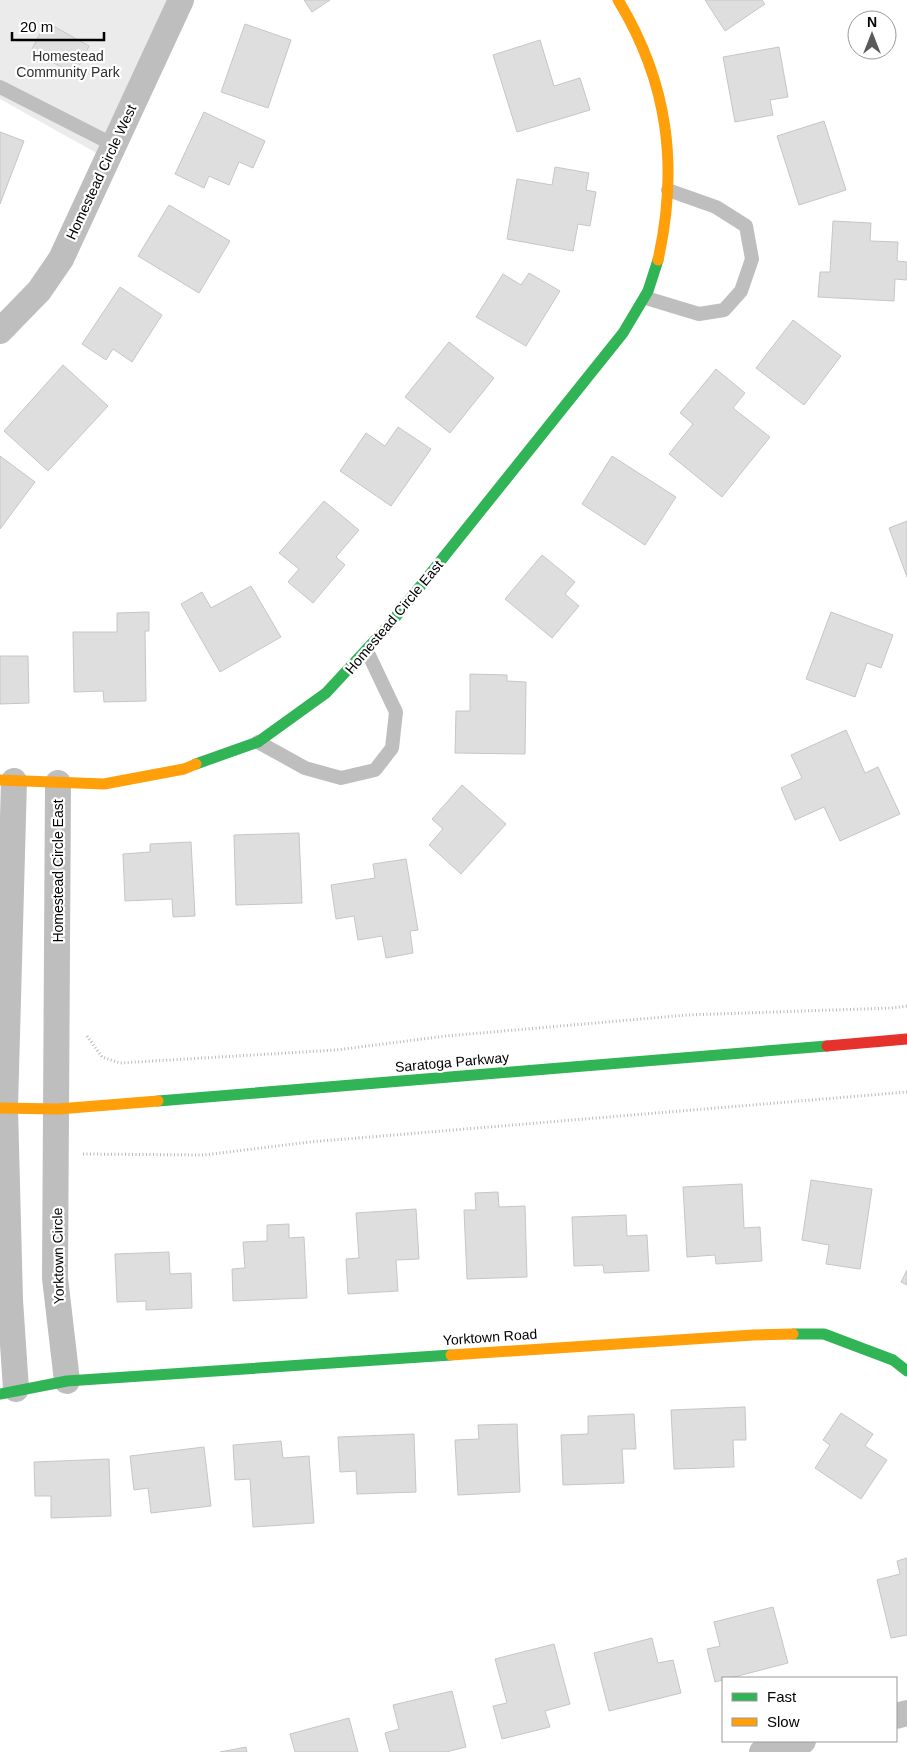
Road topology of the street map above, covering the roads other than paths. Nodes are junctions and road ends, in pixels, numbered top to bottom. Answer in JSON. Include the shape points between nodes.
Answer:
{"nodes":[{"id":1,"x":181,"y":0,"type":"edge"},
{"id":2,"x":618,"y":0,"type":"edge"},
{"id":3,"x":0,"y":87,"type":"edge"},
{"id":4,"x":114,"y":145,"type":"junction"},
{"id":5,"x":668,"y":190,"type":"junction"},
{"id":6,"x":646,"y":298,"type":"junction"},
{"id":7,"x":0,"y":331,"type":"edge"},
{"id":8,"x":367,"y":651,"type":"junction"},
{"id":9,"x":258,"y":742,"type":"junction"},
{"id":10,"x":7,"y":780,"type":"edge"},
{"id":11,"x":58,"y":783,"type":"junction"},
{"id":12,"x":907,"y":1039,"type":"edge"},
{"id":13,"x":3,"y":1108,"type":"edge"},
{"id":14,"x":58,"y":1109,"type":"junction"},
{"id":15,"x":907,"y":1371,"type":"edge"},
{"id":16,"x":67,"y":1381,"type":"junction"},
{"id":17,"x":8,"y":1391,"type":"edge"},
{"id":18,"x":799,"y":1742,"type":"edge"},
{"id":19,"x":762,"y":1752,"type":"edge"}],
"edges":[{"from":1,"to":4,"type":"street","name":"Homestead Circle West"},
{"from":2,"to":5,"type":"street","name":"Homestead Circle East","via":[[632,20],[652,63],[662,98],[667,134]]},
{"from":3,"to":4,"type":"lane"},
{"from":4,"to":7,"type":"street","name":"Homestead Circle West","via":[[61,259],[39,292]]},
{"from":5,"to":6,"type":"street","name":"Homestead Circle East","via":[[659,257]]},
{"from":5,"to":6,"type":"lane","via":[[716,207],[746,226],[752,259],[741,291],[724,310],[699,314]]},
{"from":6,"to":8,"type":"street","name":"Homestead Circle East","via":[[623,333]]},
{"from":8,"to":9,"type":"street","name":"Homestead Circle East","via":[[326,692]]},
{"from":8,"to":9,"type":"lane","via":[[396,712],[392,748],[375,770],[341,778],[305,768]]},
{"from":9,"to":11,"type":"street","name":"Homestead Circle East","via":[[184,769],[145,778],[104,784]]},
{"from":10,"to":11,"type":"street"},
{"from":10,"to":13,"type":"street"},
{"from":11,"to":14,"type":"street","name":"Homestead Circle East"},
{"from":12,"to":14,"type":"street","name":"Saratoga Parkway"},
{"from":13,"to":14,"type":"street","name":"Saratoga Parkway"},
{"from":13,"to":17,"type":"street","via":[[10,1300]]},
{"from":14,"to":16,"type":"street","name":"Yorktown Circle","via":[[55,1278]]},
{"from":15,"to":16,"type":"street","name":"Yorktown Road","via":[[893,1360],[824,1334],[753,1334]]},
{"from":16,"to":17,"type":"street"},
{"from":18,"to":19,"type":"street"}]}
